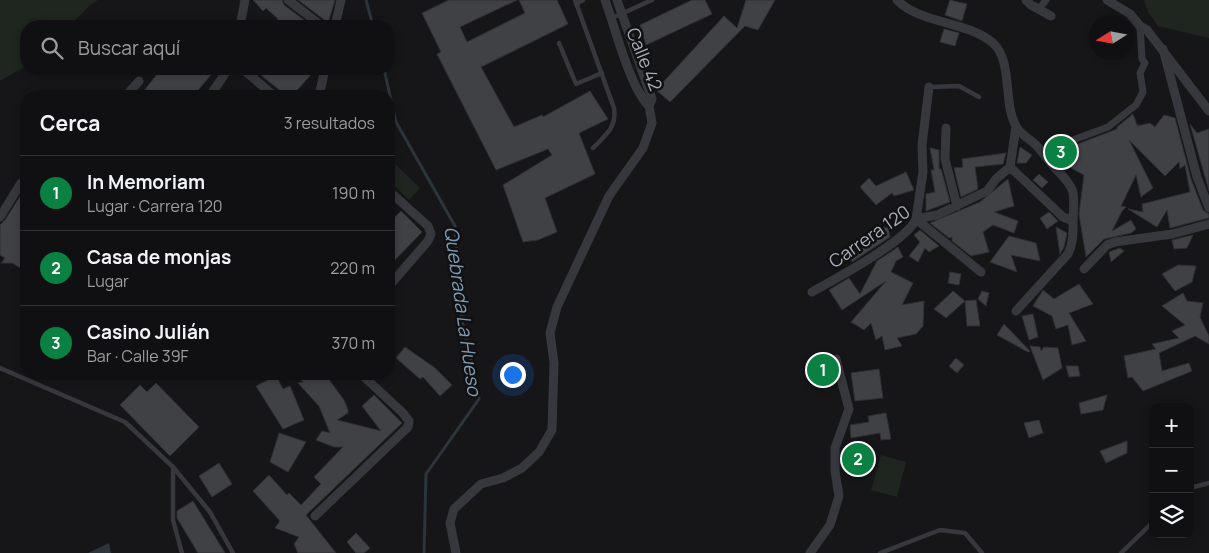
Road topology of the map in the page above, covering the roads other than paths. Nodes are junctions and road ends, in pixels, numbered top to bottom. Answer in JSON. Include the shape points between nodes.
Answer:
{"nodes":[{"id":1,"x":246,"y":0,"type":"edge"},
{"id":2,"x":288,"y":0,"type":"edge"},
{"id":3,"x":341,"y":0,"type":"edge"},
{"id":4,"x":583,"y":0,"type":"edge"},
{"id":5,"x":605,"y":0,"type":"edge"},
{"id":6,"x":617,"y":0,"type":"edge"},
{"id":7,"x":652,"y":0,"type":"edge"},
{"id":8,"x":1026,"y":0,"type":"edge"},
{"id":9,"x":1046,"y":0,"type":"edge"},
{"id":10,"x":1107,"y":0,"type":"edge"},
{"id":11,"x":576,"y":2,"type":"edge"},
{"id":12,"x":901,"y":2,"type":"edge"},
{"id":13,"x":1039,"y":10,"type":"junction"},
{"id":14,"x":622,"y":14,"type":"junction"},
{"id":15,"x":1051,"y":16,"type":"dead end"},
{"id":16,"x":612,"y":18,"type":"junction"},
{"id":17,"x":241,"y":20,"type":"edge"},
{"id":18,"x":314,"y":20,"type":"edge"},
{"id":19,"x":336,"y":20,"type":"edge"},
{"id":20,"x":1140,"y":26,"type":"junction"},
{"id":21,"x":559,"y":43,"type":"dead end"},
{"id":22,"x":1163,"y":49,"type":"junction"},
{"id":23,"x":602,"y":73,"type":"junction"},
{"id":24,"x":224,"y":75,"type":"edge"},
{"id":25,"x":250,"y":75,"type":"edge"},
{"id":26,"x":325,"y":75,"type":"edge"},
{"id":27,"x":139,"y":81,"type":"dead end"},
{"id":28,"x":929,"y":87,"type":"joint"},
{"id":29,"x":131,"y":90,"type":"edge"},
{"id":30,"x":214,"y":90,"type":"edge"},
{"id":31,"x":267,"y":90,"type":"edge"},
{"id":32,"x":321,"y":90,"type":"edge"},
{"id":33,"x":979,"y":97,"type":"dead end"},
{"id":34,"x":649,"y":106,"type":"junction"},
{"id":35,"x":1209,"y":111,"type":"edge"},
{"id":36,"x":1016,"y":127,"type":"junction"},
{"id":37,"x":946,"y":128,"type":"dead end"},
{"id":38,"x":1054,"y":147,"type":"dead end"},
{"id":39,"x":593,"y":148,"type":"dead end"},
{"id":40,"x":1010,"y":168,"type":"junction"},
{"id":41,"x":20,"y":183,"type":"edge"},
{"id":42,"x":395,"y":196,"type":"edge"},
{"id":43,"x":957,"y":206,"type":"junction"},
{"id":44,"x":1209,"y":208,"type":"edge"},
{"id":45,"x":0,"y":217,"type":"edge"},
{"id":46,"x":916,"y":219,"type":"junction"},
{"id":47,"x":1073,"y":221,"type":"junction"},
{"id":48,"x":1209,"y":224,"type":"edge"},
{"id":49,"x":1084,"y":269,"type":"dead end"},
{"id":50,"x":981,"y":272,"type":"dead end"},
{"id":51,"x":395,"y":279,"type":"edge"},
{"id":52,"x":812,"y":292,"type":"dead end"},
{"id":53,"x":1016,"y":311,"type":"dead end"},
{"id":54,"x":836,"y":359,"type":"dead end"},
{"id":55,"x":0,"y":368,"type":"edge"},
{"id":56,"x":20,"y":377,"type":"edge"},
{"id":57,"x":28,"y":380,"type":"edge"},
{"id":58,"x":367,"y":380,"type":"edge"},
{"id":59,"x":173,"y":467,"type":"junction"},
{"id":60,"x":1209,"y":483,"type":"edge"},
{"id":61,"x":1194,"y":487,"type":"edge"},
{"id":62,"x":314,"y":516,"type":"dead end"},
{"id":63,"x":1149,"y":526,"type":"edge"},
{"id":64,"x":182,"y":553,"type":"edge"},
{"id":65,"x":233,"y":553,"type":"edge"},
{"id":66,"x":456,"y":553,"type":"edge"},
{"id":67,"x":810,"y":553,"type":"edge"},
{"id":68,"x":880,"y":553,"type":"edge"},
{"id":69,"x":982,"y":553,"type":"edge"},
{"id":70,"x":1120,"y":553,"type":"edge"}],
"edges":[{"from":1,"to":17,"type":"street"},
{"from":2,"to":18,"type":"street"},
{"from":3,"to":19,"type":"street"},
{"from":4,"to":11,"type":"lane"},
{"from":5,"to":16,"type":"street","name":"Calle 42"},
{"from":6,"to":14,"type":"street","name":"Calle 42"},
{"from":7,"to":14,"type":"lane"},
{"from":8,"to":13,"type":"street"},
{"from":9,"to":13,"type":"street"},
{"from":10,"to":20,"type":"street","via":[[1130,14]]},
{"from":11,"to":23,"type":"lane"},
{"from":12,"to":36,"type":"street","via":[[913,12],[957,25],[992,42],[1003,62]]},
{"from":13,"to":15,"type":"street"},
{"from":14,"to":16,"type":"lane"},
{"from":14,"to":34,"type":"street","name":"Calle 42","via":[[652,99]]},
{"from":16,"to":34,"type":"street","name":"Calle 42","via":[[635,84],[642,100]]},
{"from":20,"to":22,"type":"street"},
{"from":20,"to":38,"type":"street","via":[[1145,63],[1140,73],[1143,92],[1139,102],[1108,127]]},
{"from":21,"to":23,"type":"lane","via":[[576,84]]},
{"from":22,"to":35,"type":"street"},
{"from":22,"to":44,"type":"street","via":[[1197,177]]},
{"from":23,"to":39,"type":"lane","via":[[616,118],[612,128]]},
{"from":24,"to":30,"type":"street"},
{"from":25,"to":31,"type":"street"},
{"from":26,"to":32,"type":"street"},
{"from":27,"to":29,"type":"street"},
{"from":28,"to":33,"type":"lane","via":[[959,86]]},
{"from":28,"to":46,"type":"street"},
{"from":34,"to":66,"type":"street","via":[[652,123],[643,148],[609,196],[557,306],[550,333],[554,363],[552,430],[539,452],[522,468],[481,484],[454,509],[450,523]]},
{"from":36,"to":40,"type":"street"},
{"from":36,"to":47,"type":"street","via":[[1069,182],[1075,202]]},
{"from":37,"to":43,"type":"street","via":[[944,160]]},
{"from":40,"to":43,"type":"street","name":"Carrera 120","via":[[987,191]]},
{"from":40,"to":47,"type":"street","via":[[1063,217]]},
{"from":41,"to":45,"type":"street"},
{"from":42,"to":51,"type":"street","via":[[428,226],[431,234]]},
{"from":43,"to":46,"type":"street","name":"Carrera 120"},
{"from":46,"to":50,"type":"street"},
{"from":46,"to":52,"type":"street","name":"Carrera 120","via":[[910,228],[868,261]]},
{"from":47,"to":53,"type":"street","via":[[1073,239],[1068,254]]},
{"from":48,"to":49,"type":"street","via":[[1172,234],[1115,242],[1107,245]]},
{"from":54,"to":67,"type":"street","via":[[849,409],[835,448],[839,496],[830,525]]},
{"from":55,"to":56,"type":"lane"},
{"from":57,"to":59,"type":"lane","via":[[125,422]]},
{"from":58,"to":62,"type":"street","via":[[403,413],[408,427]]},
{"from":59,"to":64,"type":"lane","via":[[174,520]]},
{"from":59,"to":65,"type":"lane","via":[[210,512]]},
{"from":60,"to":61,"type":"lane"},
{"from":63,"to":70,"type":"lane"},
{"from":68,"to":69,"type":"lane","via":[[940,530],[965,533]]}]}
